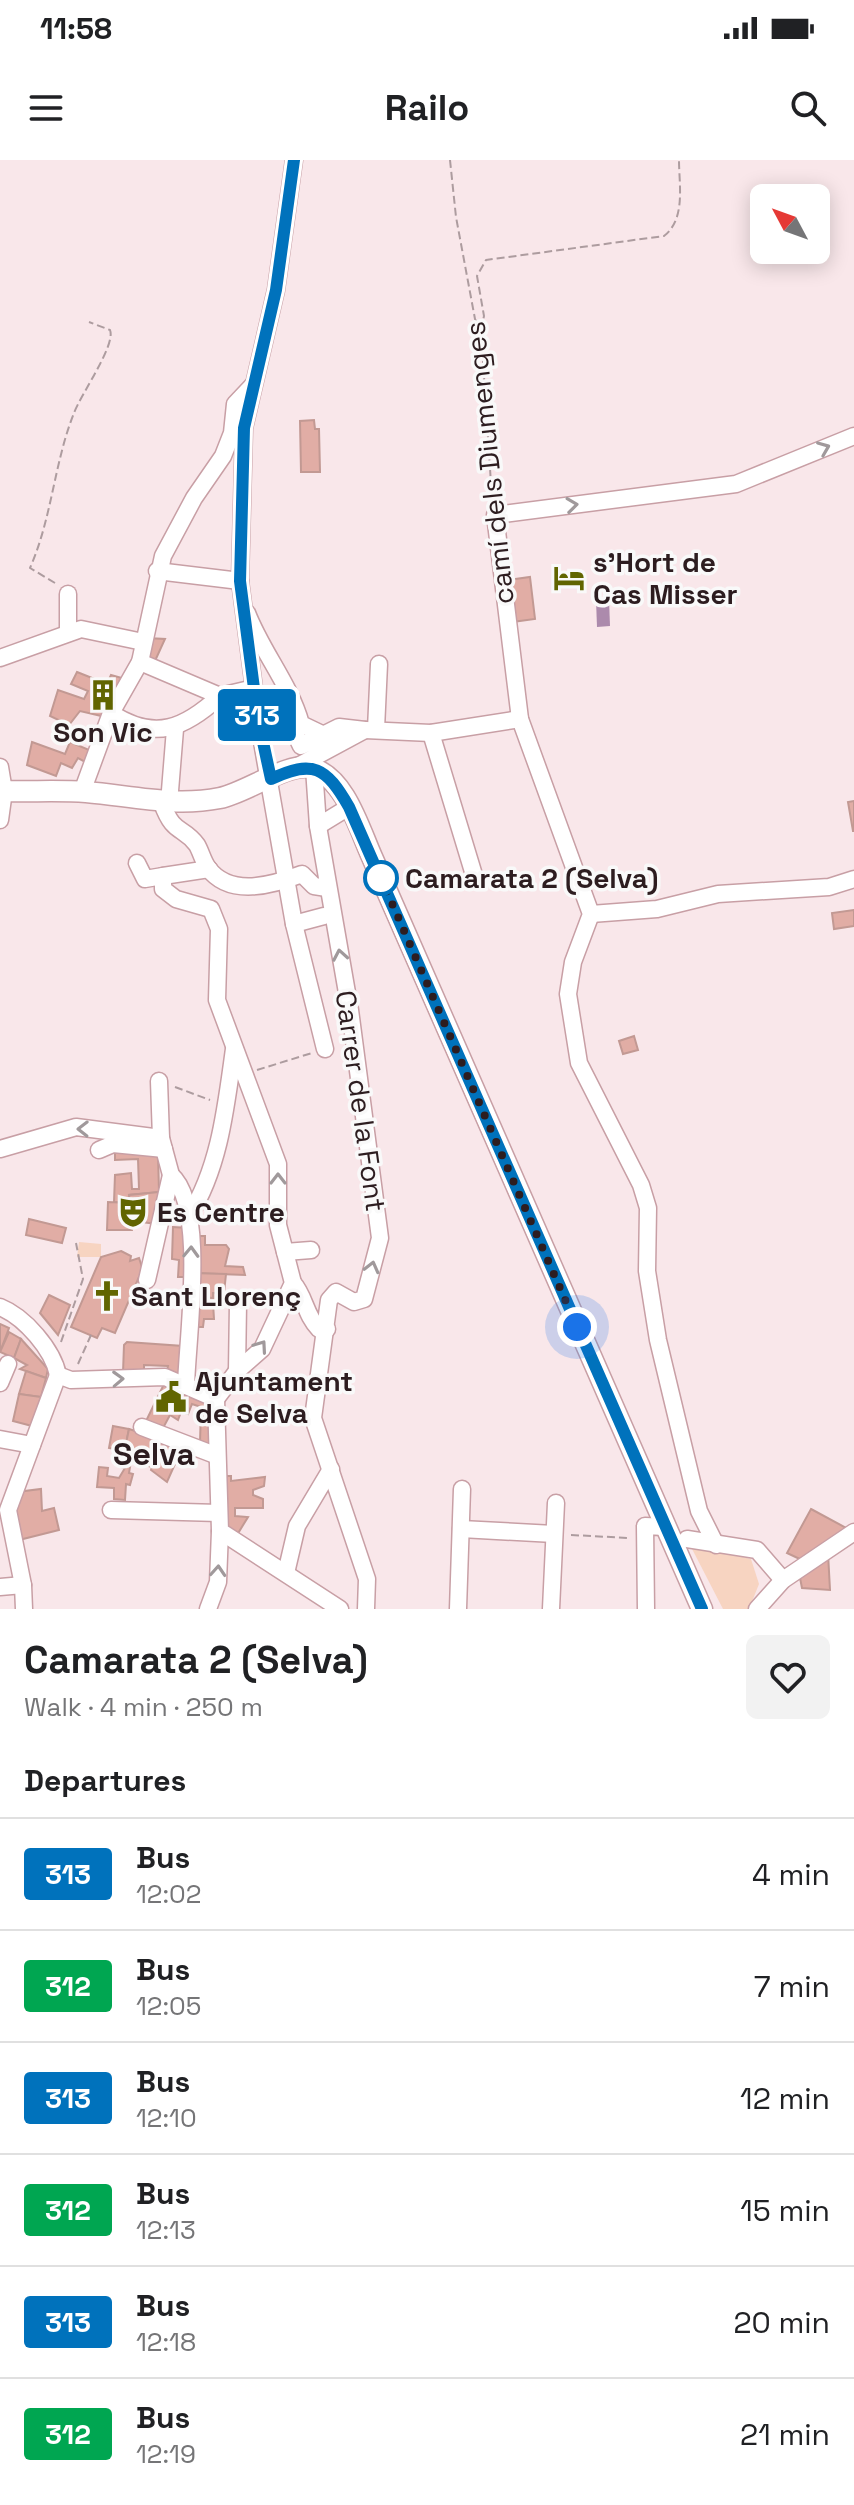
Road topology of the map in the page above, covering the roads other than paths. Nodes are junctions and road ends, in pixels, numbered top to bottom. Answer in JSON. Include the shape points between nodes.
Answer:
{"nodes":[{"id":1,"x":294,"y":160,"type":"edge"},
{"id":2,"x":252,"y":386,"type":"junction"},
{"id":3,"x":854,"y":436,"type":"edge"},
{"id":4,"x":157,"y":571,"type":"junction"},
{"id":5,"x":240,"y":581,"type":"junction"},
{"id":6,"x":68,"y":594,"type":"road end"},
{"id":7,"x":243,"y":602,"type":"junction"},
{"id":8,"x":68,"y":633,"type":"junction"},
{"id":9,"x":143,"y":642,"type":"junction"},
{"id":10,"x":0,"y":658,"type":"edge"},
{"id":11,"x":140,"y":662,"type":"junction"},
{"id":12,"x":379,"y":664,"type":"dead end"},
{"id":13,"x":254,"y":688,"type":"junction"},
{"id":14,"x":220,"y":696,"type":"junction"},
{"id":15,"x":111,"y":713,"type":"junction"},
{"id":16,"x":258,"y":719,"type":"junction"},
{"id":17,"x":520,"y":719,"type":"junction"},
{"id":18,"x":175,"y":729,"type":"junction"},
{"id":19,"x":371,"y":730,"type":"junction"},
{"id":20,"x":431,"y":733,"type":"junction"},
{"id":21,"x":324,"y":735,"type":"junction"},
{"id":22,"x":0,"y":767,"type":"edge"},
{"id":23,"x":306,"y":767,"type":"junction"},
{"id":24,"x":271,"y":779,"type":"junction"},
{"id":25,"x":2,"y":791,"type":"edge"},
{"id":26,"x":82,"y":792,"type":"junction"},
{"id":27,"x":166,"y":803,"type":"junction"},
{"id":28,"x":349,"y":807,"type":"junction"},
{"id":29,"x":0,"y":820,"type":"edge"},
{"id":30,"x":318,"y":826,"type":"junction"},
{"id":31,"x":137,"y":863,"type":"dead end"},
{"id":32,"x":209,"y":869,"type":"junction"},
{"id":33,"x":474,"y":875,"type":"dead end"},
{"id":34,"x":163,"y":876,"type":"junction"},
{"id":35,"x":854,"y":879,"type":"edge"},
{"id":36,"x":287,"y":880,"type":"junction"},
{"id":37,"x":327,"y":888,"type":"junction"},
{"id":38,"x":591,"y":914,"type":"junction"},
{"id":39,"x":324,"y":916,"type":"dead end"},
{"id":40,"x":294,"y":924,"type":"junction"},
{"id":41,"x":234,"y":1046,"type":"junction"},
{"id":42,"x":325,"y":1049,"type":"road end"},
{"id":43,"x":159,"y":1081,"type":"road end"},
{"id":44,"x":162,"y":1143,"type":"junction"},
{"id":45,"x":0,"y":1149,"type":"edge"},
{"id":46,"x":99,"y":1150,"type":"dead end"},
{"id":47,"x":171,"y":1175,"type":"junction"},
{"id":48,"x":189,"y":1216,"type":"junction"},
{"id":49,"x":311,"y":1250,"type":"dead end"},
{"id":50,"x":285,"y":1252,"type":"junction"},
{"id":51,"x":147,"y":1280,"type":"dead end"},
{"id":52,"x":293,"y":1283,"type":"junction"},
{"id":53,"x":238,"y":1303,"type":"dead end"},
{"id":54,"x":0,"y":1307,"type":"edge"},
{"id":55,"x":327,"y":1329,"type":"junction"},
{"id":56,"x":8,"y":1364,"type":"dead end"},
{"id":57,"x":61,"y":1371,"type":"junction"},
{"id":58,"x":237,"y":1371,"type":"junction"},
{"id":59,"x":0,"y":1383,"type":"edge"},
{"id":60,"x":186,"y":1386,"type":"junction"},
{"id":61,"x":216,"y":1399,"type":"junction"},
{"id":62,"x":142,"y":1427,"type":"dead end"},
{"id":63,"x":0,"y":1439,"type":"edge"},
{"id":64,"x":32,"y":1445,"type":"junction"},
{"id":65,"x":215,"y":1455,"type":"junction"},
{"id":66,"x":331,"y":1469,"type":"junction"},
{"id":67,"x":462,"y":1489,"type":"dead end"},
{"id":68,"x":556,"y":1503,"type":"dead end"},
{"id":69,"x":111,"y":1510,"type":"dead end"},
{"id":70,"x":219,"y":1513,"type":"junction"},
{"id":71,"x":665,"y":1527,"type":"junction"},
{"id":72,"x":461,"y":1529,"type":"junction"},
{"id":73,"x":220,"y":1531,"type":"junction"},
{"id":74,"x":854,"y":1532,"type":"edge"},
{"id":75,"x":554,"y":1534,"type":"junction"},
{"id":76,"x":687,"y":1539,"type":"dead end"},
{"id":77,"x":716,"y":1545,"type":"junction"},
{"id":78,"x":286,"y":1573,"type":"junction"},
{"id":79,"x":783,"y":1580,"type":"junction"},
{"id":80,"x":23,"y":1585,"type":"junction"},
{"id":81,"x":0,"y":1587,"type":"edge"},
{"id":82,"x":24,"y":1609,"type":"edge"},
{"id":83,"x":208,"y":1609,"type":"edge"},
{"id":84,"x":340,"y":1609,"type":"edge"},
{"id":85,"x":366,"y":1609,"type":"edge"},
{"id":86,"x":458,"y":1609,"type":"edge"},
{"id":87,"x":551,"y":1609,"type":"edge"},
{"id":88,"x":646,"y":1609,"type":"edge"},
{"id":89,"x":702,"y":1609,"type":"edge"},
{"id":90,"x":757,"y":1609,"type":"edge"}],
"edges":[{"from":1,"to":2,"type":"street","via":[[276,290]]},
{"from":2,"to":4,"type":"street","via":[[235,404],[223,456],[194,498]]},
{"from":2,"to":5,"type":"street","via":[[244,428]]},
{"from":17,"to":3,"type":"street","name":"camí dels Diumenges","one_way":true,"via":[[495,515],[736,484]]},
{"from":4,"to":5,"type":"street"},
{"from":4,"to":9,"type":"street"},
{"from":5,"to":7,"type":"street"},
{"from":6,"to":8,"type":"street"},
{"from":7,"to":13,"type":"street"},
{"from":7,"to":21,"type":"street","via":[[279,678],[294,696],[301,724]]},
{"from":8,"to":9,"type":"street","via":[[81,629]]},
{"from":8,"to":10,"type":"street"},
{"from":9,"to":11,"type":"street"},
{"from":11,"to":14,"type":"street"},
{"from":11,"to":15,"type":"street"},
{"from":12,"to":19,"type":"street"},
{"from":13,"to":14,"type":"street"},
{"from":13,"to":16,"type":"street"},
{"from":14,"to":18,"type":"street"},
{"from":15,"to":18,"type":"street","via":[[126,723]]},
{"from":15,"to":26,"type":"street"},
{"from":16,"to":21,"type":"street","via":[[293,729],[301,746]]},
{"from":16,"to":24,"type":"street"},
{"from":17,"to":20,"type":"street"},
{"from":17,"to":38,"type":"street","name":"camí dels Diumenges"},
{"from":18,"to":27,"type":"street"},
{"from":19,"to":20,"type":"street"},
{"from":19,"to":21,"type":"street","via":[[339,727]]},
{"from":19,"to":23,"type":"street"},
{"from":20,"to":33,"type":"street"},
{"from":22,"to":25,"type":"street"},
{"from":23,"to":24,"type":"main road"},
{"from":23,"to":28,"type":"main road","via":[[330,779]]},
{"from":23,"to":30,"type":"street","name":"Carrer de la Font"},
{"from":24,"to":27,"type":"main road","via":[[219,799]]},
{"from":24,"to":36,"type":"street"},
{"from":25,"to":26,"type":"main road"},
{"from":25,"to":29,"type":"street"},
{"from":26,"to":27,"type":"main road"},
{"from":27,"to":32,"type":"street","via":[[170,824],[195,843]]},
{"from":28,"to":30,"type":"street"},
{"from":28,"to":71,"type":"main road"},
{"from":30,"to":37,"type":"street","name":"Carrer de la Font"},
{"from":31,"to":34,"type":"street","via":[[145,879]]},
{"from":32,"to":34,"type":"street"},
{"from":32,"to":36,"type":"street","via":[[229,884],[260,887]]},
{"from":34,"to":41,"type":"street","via":[[163,889],[169,894],[211,909],[219,929],[217,1000]]},
{"from":35,"to":38,"type":"street","via":[[829,887],[718,894],[657,909]]},
{"from":36,"to":37,"type":"street","via":[[302,874],[314,886]]},
{"from":36,"to":40,"type":"street"},
{"from":55,"to":37,"type":"street","name":"Carrer de la Font","one_way":true,"via":[[329,1300],[336,1292],[354,1302],[364,1299],[380,1238],[350,1010]]},
{"from":38,"to":77,"type":"street","via":[[573,962],[568,994],[579,1063],[648,1208],[647,1271],[658,1340],[699,1511]]},
{"from":39,"to":40,"type":"street"},
{"from":40,"to":42,"type":"street"},
{"from":41,"to":48,"type":"street","via":[[206,1189]]},
{"from":50,"to":41,"type":"street","one_way":true,"via":[[278,1225],[278,1164]]},
{"from":43,"to":44,"type":"street"},
{"from":44,"to":45,"type":"street","one_way":true,"via":[[76,1127]]},
{"from":44,"to":46,"type":"street","via":[[113,1144]]},
{"from":44,"to":47,"type":"street"},
{"from":47,"to":48,"type":"street","via":[[181,1184]]},
{"from":47,"to":51,"type":"street"},
{"from":60,"to":48,"type":"street","one_way":true},
{"from":49,"to":50,"type":"street"},
{"from":50,"to":52,"type":"street"},
{"from":52,"to":55,"type":"street","via":[[311,1321]]},
{"from":58,"to":52,"type":"street","one_way":true,"via":[[262,1349]]},
{"from":53,"to":58,"type":"street"},
{"from":54,"to":57,"type":"street","via":[[29,1329]]},
{"from":55,"to":66,"type":"street","via":[[313,1418]]},
{"from":56,"to":59,"type":"street"},
{"from":57,"to":60,"type":"street","one_way":true,"via":[[165,1377]]},
{"from":57,"to":64,"type":"street"},
{"from":58,"to":61,"type":"street"},
{"from":60,"to":61,"type":"street"},
{"from":61,"to":65,"type":"street"},
{"from":62,"to":65,"type":"street"},
{"from":63,"to":64,"type":"street"},
{"from":64,"to":80,"type":"street","via":[[8,1510]]},
{"from":65,"to":70,"type":"street"},
{"from":66,"to":78,"type":"street","via":[[297,1526]]},
{"from":66,"to":85,"type":"street","via":[[367,1579]]},
{"from":67,"to":72,"type":"street"},
{"from":68,"to":75,"type":"street"},
{"from":69,"to":70,"type":"street"},
{"from":70,"to":73,"type":"street"},
{"from":71,"to":88,"type":"street","via":[[645,1526]]},
{"from":71,"to":89,"type":"main road"},
{"from":72,"to":75,"type":"street"},
{"from":72,"to":86,"type":"street"},
{"from":73,"to":78,"type":"street"},
{"from":83,"to":73,"type":"street","one_way":true,"via":[[218,1582]]},
{"from":74,"to":79,"type":"street"},
{"from":75,"to":87,"type":"street"},
{"from":76,"to":77,"type":"street"},
{"from":77,"to":79,"type":"street","via":[[757,1550]]},
{"from":78,"to":84,"type":"street"},
{"from":79,"to":90,"type":"street"},
{"from":80,"to":81,"type":"street"},
{"from":80,"to":82,"type":"street"}]}
